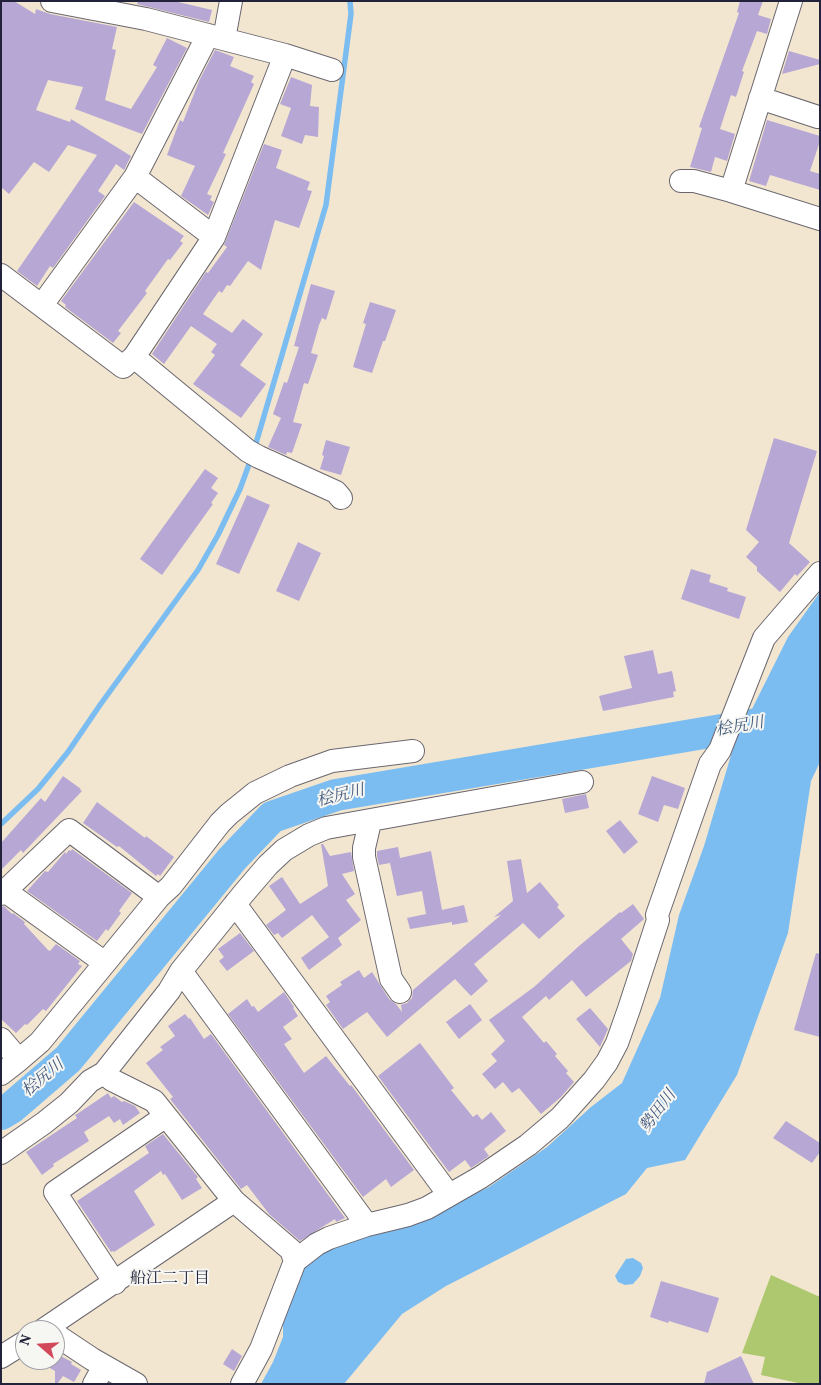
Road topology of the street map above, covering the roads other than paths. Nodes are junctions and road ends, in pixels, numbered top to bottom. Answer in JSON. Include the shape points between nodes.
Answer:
{"nodes":[{"id":1,"x":52,"y":1,"type":"edge"},
{"id":2,"x":231,"y":1,"type":"edge"},
{"id":3,"x":791,"y":1,"type":"edge"},
{"id":4,"x":216,"y":37,"type":"junction"},
{"id":5,"x":285,"y":55,"type":"junction"},
{"id":6,"x":332,"y":70,"type":"dead end"},
{"id":7,"x":760,"y":98,"type":"junction"},
{"id":8,"x":818,"y":117,"type":"dead end"},
{"id":9,"x":135,"y":177,"type":"junction"},
{"id":10,"x":680,"y":181,"type":"dead end"},
{"id":11,"x":731,"y":191,"type":"junction"},
{"id":12,"x":820,"y":219,"type":"edge"},
{"id":13,"x":214,"y":237,"type":"junction"},
{"id":14,"x":1,"y":275,"type":"edge"},
{"id":15,"x":42,"y":305,"type":"junction"},
{"id":16,"x":134,"y":357,"type":"junction"},
{"id":17,"x":341,"y":498,"type":"dead end"},
{"id":18,"x":820,"y":573,"type":"edge"},
{"id":19,"x":413,"y":751,"type":"dead end"},
{"id":20,"x":582,"y":782,"type":"dead end"},
{"id":21,"x":370,"y":822,"type":"junction"},
{"id":22,"x":322,"y":830,"type":"junction"},
{"id":23,"x":364,"y":848,"type":"junction"},
{"id":24,"x":3,"y":893,"type":"edge"},
{"id":25,"x":159,"y":897,"type":"junction"},
{"id":26,"x":235,"y":904,"type":"junction"},
{"id":27,"x":105,"y":963,"type":"junction"},
{"id":28,"x":181,"y":971,"type":"junction"},
{"id":29,"x":400,"y":992,"type":"dead end"},
{"id":30,"x":1,"y":1039,"type":"edge"},
{"id":31,"x":19,"y":1060,"type":"junction"},
{"id":32,"x":104,"y":1073,"type":"junction"},
{"id":33,"x":1,"y":1074,"type":"edge"},
{"id":34,"x":166,"y":1116,"type":"junction"},
{"id":35,"x":1,"y":1153,"type":"edge"},
{"id":36,"x":449,"y":1195,"type":"junction"},
{"id":37,"x":234,"y":1201,"type":"junction"},
{"id":38,"x":367,"y":1225,"type":"junction"},
{"id":39,"x":295,"y":1261,"type":"junction"},
{"id":40,"x":114,"y":1283,"type":"junction"},
{"id":41,"x":63,"y":1320,"type":"edge"},
{"id":42,"x":65,"y":1344,"type":"edge"},
{"id":43,"x":15,"y":1348,"type":"edge"},
{"id":44,"x":1,"y":1357,"type":"edge"},
{"id":45,"x":99,"y":1375,"type":"edge"},
{"id":46,"x":136,"y":1384,"type":"edge"},
{"id":47,"x":242,"y":1384,"type":"edge"}],
"edges":[{"from":1,"to":4,"type":"street","via":[[146,19]]},
{"from":2,"to":4,"type":"street"},
{"from":3,"to":7,"type":"street"},
{"from":4,"to":5,"type":"street"},
{"from":4,"to":9,"type":"street"},
{"from":5,"to":6,"type":"street"},
{"from":5,"to":13,"type":"street"},
{"from":7,"to":8,"type":"street"},
{"from":7,"to":11,"type":"street"},
{"from":9,"to":13,"type":"street"},
{"from":9,"to":15,"type":"street"},
{"from":10,"to":11,"type":"street","via":[[694,181]]},
{"from":11,"to":12,"type":"street"},
{"from":13,"to":16,"type":"street"},
{"from":14,"to":15,"type":"street"},
{"from":15,"to":16,"type":"street","via":[[123,366]]},
{"from":16,"to":17,"type":"street","via":[[253,454],[336,492]]},
{"from":18,"to":36,"type":"street","via":[[764,638],[720,750],[710,764],[657,915],[629,1009],[607,1062],[560,1118],[528,1146]]},
{"from":19,"to":25,"type":"street","via":[[332,762],[290,776],[255,793],[220,823]]},
{"from":20,"to":21,"type":"street"},
{"from":21,"to":22,"type":"street"},
{"from":21,"to":23,"type":"street"},
{"from":22,"to":23,"type":"street"},
{"from":22,"to":26,"type":"street","via":[[284,850]]},
{"from":23,"to":29,"type":"street","via":[[391,979]]},
{"from":24,"to":25,"type":"street","via":[[69,830]]},
{"from":24,"to":27,"type":"street"},
{"from":25,"to":27,"type":"street"},
{"from":26,"to":28,"type":"street"},
{"from":26,"to":36,"type":"street"},
{"from":27,"to":31,"type":"street","via":[[40,1042]]},
{"from":28,"to":32,"type":"street"},
{"from":28,"to":38,"type":"street"},
{"from":30,"to":31,"type":"street"},
{"from":31,"to":33,"type":"street"},
{"from":32,"to":34,"type":"street","via":[[154,1101]]},
{"from":32,"to":35,"type":"street","via":[[90,1081],[44,1123]]},
{"from":34,"to":37,"type":"street"},
{"from":34,"to":40,"type":"street","via":[[55,1192]]},
{"from":36,"to":38,"type":"street","via":[[408,1215]]},
{"from":37,"to":39,"type":"street","via":[[291,1250]]},
{"from":37,"to":40,"type":"street"},
{"from":38,"to":39,"type":"street","via":[[317,1244]]},
{"from":39,"to":47,"type":"street","via":[[261,1349]]},
{"from":40,"to":41,"type":"street"},
{"from":42,"to":45,"type":"street"},
{"from":43,"to":44,"type":"street"},
{"from":45,"to":46,"type":"street"}]}
